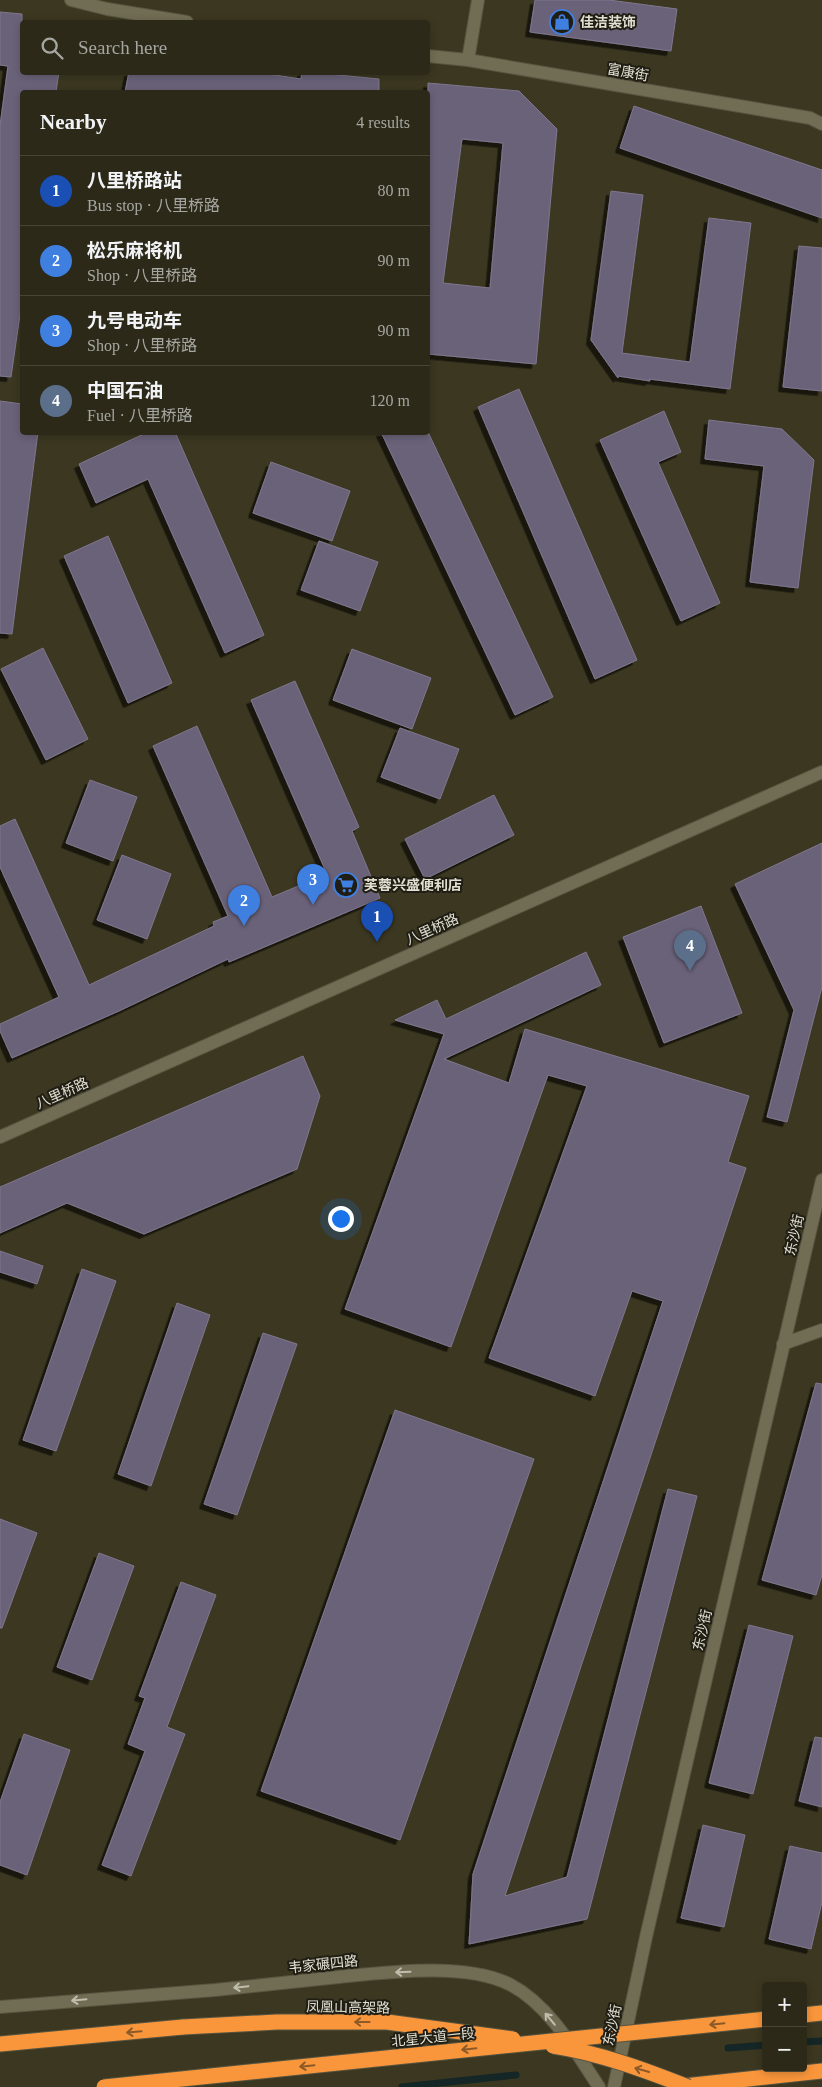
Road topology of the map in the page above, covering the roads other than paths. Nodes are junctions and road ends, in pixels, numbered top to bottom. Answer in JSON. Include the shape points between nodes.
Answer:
{"nodes":[{"id":1,"x":71,"y":0,"type":"edge"},
{"id":2,"x":478,"y":0,"type":"edge"},
{"id":3,"x":175,"y":20,"type":"edge"},
{"id":4,"x":430,"y":56,"type":"edge"},
{"id":5,"x":468,"y":60,"type":"junction"},
{"id":6,"x":822,"y":124,"type":"edge"},
{"id":7,"x":822,"y":772,"type":"edge"},
{"id":8,"x":0,"y":1137,"type":"edge"},
{"id":9,"x":822,"y":1180,"type":"edge"},
{"id":10,"x":822,"y":1330,"type":"edge"},
{"id":11,"x":783,"y":1344,"type":"junction"},
{"id":12,"x":0,"y":2007,"type":"edge"},
{"id":13,"x":822,"y":2013,"type":"edge"},
{"id":14,"x":807,"y":2015,"type":"edge"},
{"id":15,"x":762,"y":2019,"type":"edge"},
{"id":16,"x":0,"y":2044,"type":"edge"},
{"id":17,"x":822,"y":2071,"type":"edge"},
{"id":18,"x":104,"y":2087,"type":"edge"},
{"id":19,"x":599,"y":2087,"type":"edge"},
{"id":20,"x":614,"y":2087,"type":"edge"},
{"id":21,"x":673,"y":2087,"type":"edge"},
{"id":22,"x":688,"y":2087,"type":"edge"}],
"edges":[{"from":1,"to":3,"type":"street"},
{"from":2,"to":5,"type":"street"},
{"from":4,"to":5,"type":"street","name":"富康街"},
{"from":5,"to":6,"type":"street","name":"富康街","via":[[810,118]]},
{"from":7,"to":8,"type":"street","name":"八里桥路"},
{"from":9,"to":11,"type":"street","name":"东沙街"},
{"from":10,"to":11,"type":"street"},
{"from":11,"to":20,"type":"street","name":"东沙街"},
{"from":19,"to":12,"type":"street","name":"韦家碾四路","one_way":true,"via":[[535,2001],[510,1985],[486,1976],[436,1971],[394,1972]]},
{"from":13,"to":14,"type":"highway"},
{"from":15,"to":18,"type":"highway","name":"北星大道一段","one_way":true,"bridge":true},
{"from":22,"to":16,"type":"highway","name":"凤凰山高架路","one_way":true,"bridge":true,"via":[[569,2048],[386,2022],[268,2022]]},
{"from":17,"to":21,"type":"highway","bridge":true}]}
